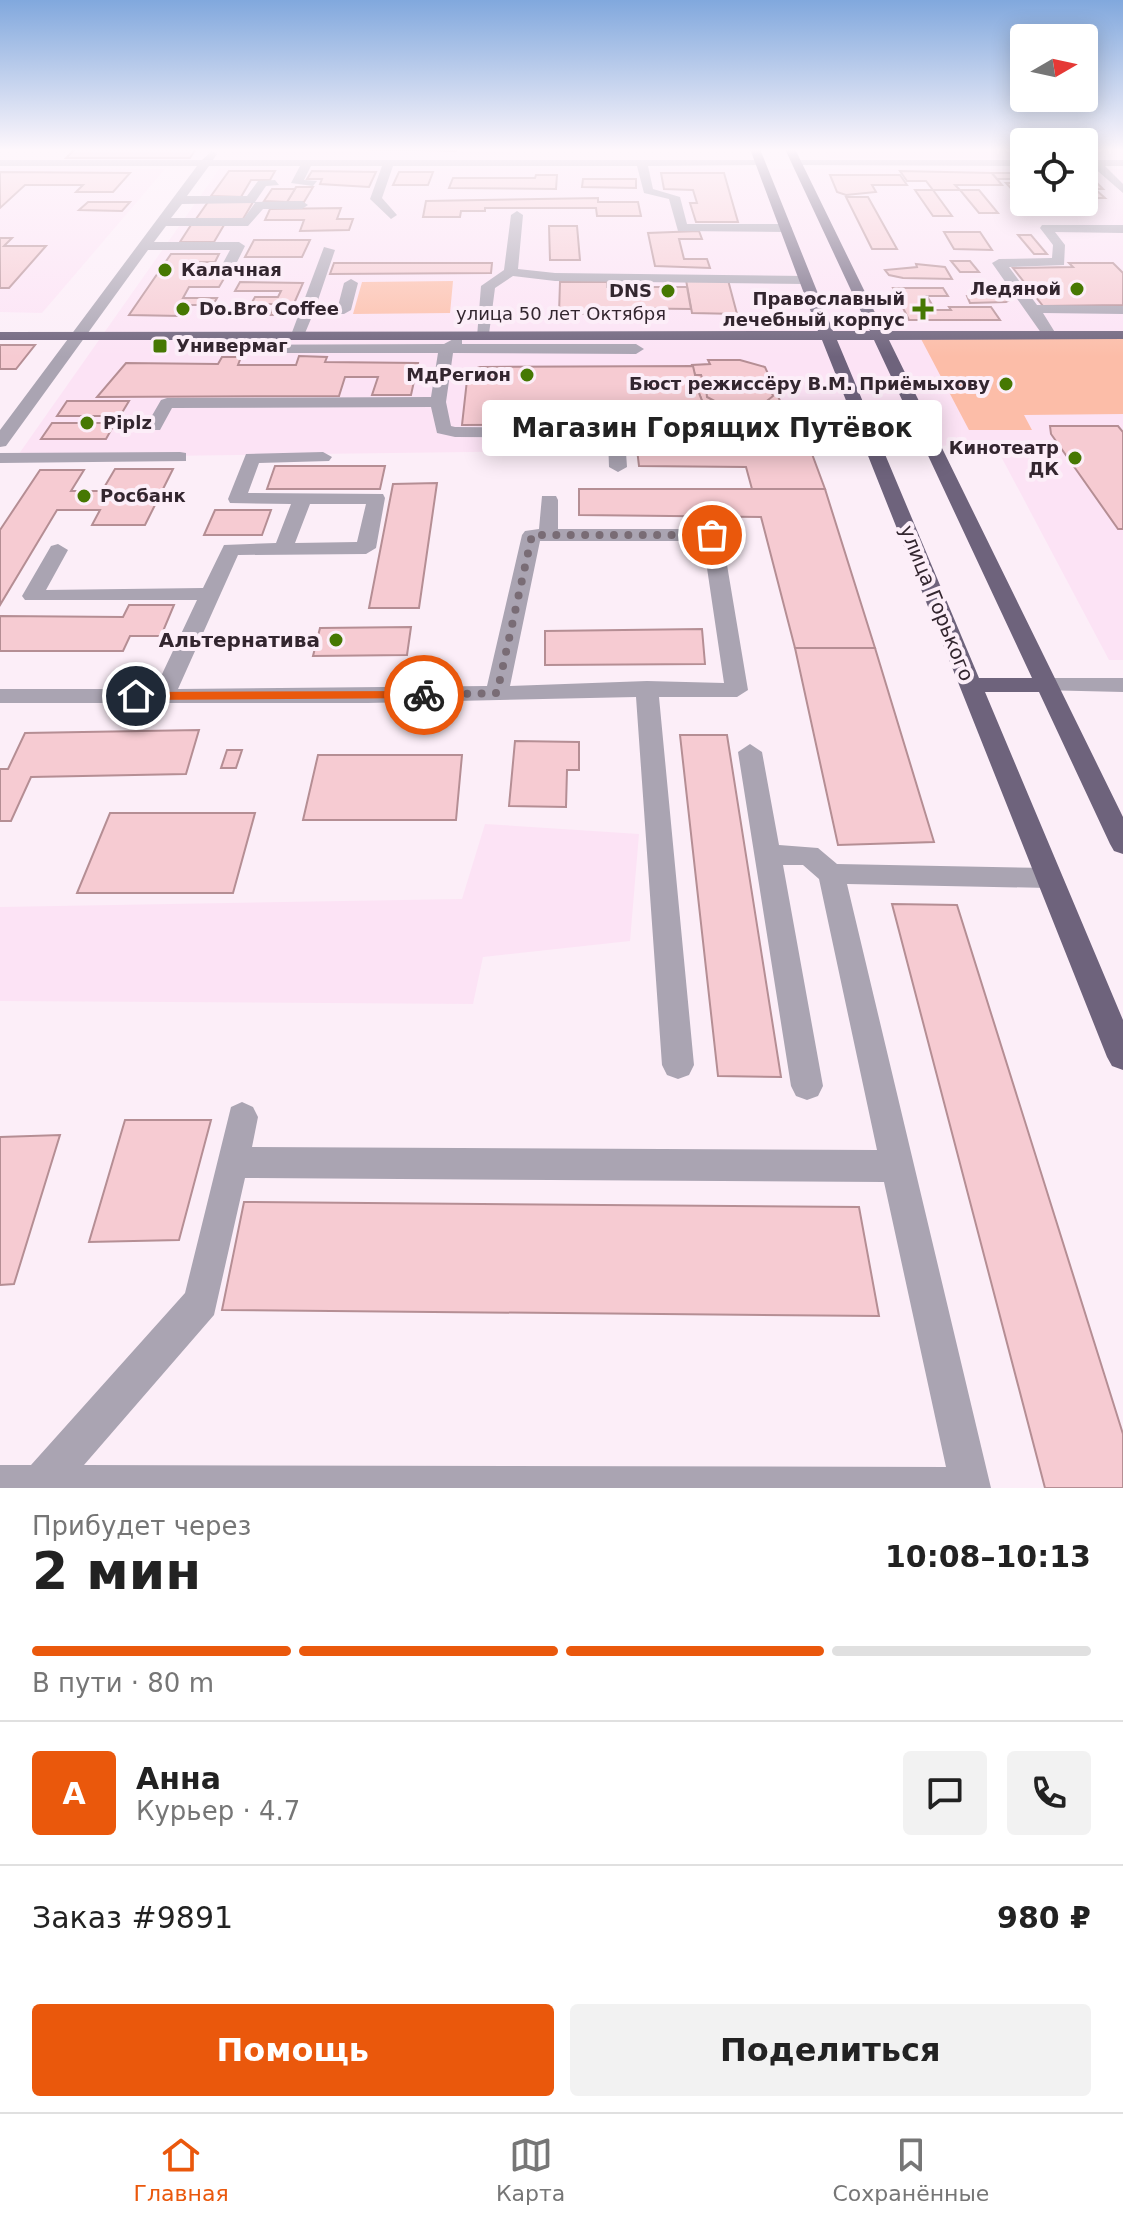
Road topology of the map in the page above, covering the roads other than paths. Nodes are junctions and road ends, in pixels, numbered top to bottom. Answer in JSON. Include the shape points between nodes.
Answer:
{"nodes":[{"id":1,"x":167,"y":218,"type":"edge"},
{"id":2,"x":250,"y":218,"type":"edge"},
{"id":3,"x":517,"y":218,"type":"edge"},
{"id":4,"x":680,"y":218,"type":"edge"},
{"id":5,"x":782,"y":218,"type":"edge"},
{"id":6,"x":823,"y":218,"type":"edge"},
{"id":7,"x":164,"y":222,"type":"junction"},
{"id":8,"x":786,"y":228,"type":"junction"},
{"id":9,"x":1123,"y":229,"type":"edge"},
{"id":10,"x":145,"y":246,"type":"junction"},
{"id":11,"x":329,"y":250,"type":"dead end"},
{"id":12,"x":230,"y":263,"type":"dead end"},
{"id":13,"x":511,"y":272,"type":"junction"},
{"id":14,"x":805,"y":280,"type":"junction"},
{"id":15,"x":351,"y":283,"type":"dead end"},
{"id":16,"x":1033,"y":309,"type":"junction"},
{"id":17,"x":309,"y":310,"type":"junction"},
{"id":18,"x":1123,"y":310,"type":"edge"},
{"id":19,"x":474,"y":334,"type":"junction"},
{"id":20,"x":828,"y":334,"type":"junction"},
{"id":21,"x":876,"y":334,"type":"junction"},
{"id":22,"x":1049,"y":334,"type":"junction"},
{"id":23,"x":298,"y":335,"type":"junction"},
{"id":24,"x":1123,"y":335,"type":"edge"},
{"id":25,"x":0,"y":336,"type":"edge"},
{"id":26,"x":80,"y":336,"type":"junction"},
{"id":27,"x":221,"y":348,"type":"dead end"},
{"id":28,"x":636,"y":349,"type":"dead end"},
{"id":29,"x":446,"y":350,"type":"junction"},
{"id":30,"x":438,"y":402,"type":"junction"},
{"id":31,"x":154,"y":426,"type":"dead end"},
{"id":32,"x":616,"y":431,"type":"junction"},
{"id":33,"x":870,"y":439,"type":"junction"},
{"id":34,"x":0,"y":442,"type":"edge"},
{"id":35,"x":180,"y":457,"type":"dead end"},
{"id":36,"x":323,"y":457,"type":"dead end"},
{"id":37,"x":0,"y":458,"type":"edge"},
{"id":38,"x":618,"y":467,"type":"dead end"},
{"id":39,"x":303,"y":498,"type":"junction"},
{"id":40,"x":549,"y":500,"type":"dead end"},
{"id":41,"x":548,"y":535,"type":"junction"},
{"id":42,"x":283,"y":549,"type":"junction"},
{"id":43,"x":58,"y":550,"type":"dead end"},
{"id":44,"x":208,"y":594,"type":"junction"},
{"id":45,"x":971,"y":685,"type":"junction"},
{"id":46,"x":1047,"y":685,"type":"junction"},
{"id":47,"x":1123,"y":685,"type":"edge"},
{"id":48,"x":647,"y":688,"type":"junction"},
{"id":49,"x":497,"y":693,"type":"junction"},
{"id":50,"x":0,"y":696,"type":"edge"},
{"id":51,"x":163,"y":696,"type":"junction"},
{"id":52,"x":750,"y":752,"type":"dead end"},
{"id":53,"x":1123,"y":844,"type":"edge"},
{"id":54,"x":768,"y":855,"type":"junction"},
{"id":55,"x":831,"y":874,"type":"junction"},
{"id":56,"x":1049,"y":878,"type":"junction"},
{"id":57,"x":1123,"y":1057,"type":"edge"},
{"id":58,"x":678,"y":1065,"type":"dead end"},
{"id":59,"x":807,"y":1086,"type":"dead end"},
{"id":60,"x":242,"y":1117,"type":"dead end"},
{"id":61,"x":234,"y":1162,"type":"junction"},
{"id":62,"x":898,"y":1166,"type":"junction"},
{"id":63,"x":25,"y":1486,"type":"edge"},
{"id":64,"x":971,"y":1487,"type":"edge"}],
"edges":[{"from":1,"to":7,"type":"street"},
{"from":2,"to":7,"type":"street"},
{"from":3,"to":13,"type":"street"},
{"from":4,"to":8,"type":"street","via":[[682,228]]},
{"from":5,"to":8,"type":"main road","name":"улица Горького"},
{"from":6,"to":21,"type":"main road"},
{"from":7,"to":10,"type":"street"},
{"from":8,"to":14,"type":"main road","name":"улица Горького"},
{"from":9,"to":16,"type":"street","via":[[1046,228],[1059,245],[1059,262],[999,263]]},
{"from":10,"to":12,"type":"street","via":[[239,246]]},
{"from":10,"to":26,"type":"street"},
{"from":11,"to":17,"type":"street"},
{"from":13,"to":14,"type":"street"},
{"from":13,"to":19,"type":"street","via":[[488,286]]},
{"from":14,"to":20,"type":"main road","name":"улица Горького"},
{"from":15,"to":17,"type":"street","via":[[344,310]]},
{"from":16,"to":18,"type":"street"},
{"from":16,"to":22,"type":"street"},
{"from":17,"to":23,"type":"street"},
{"from":19,"to":20,"type":"main road","name":"улица 50 лет Октября"},
{"from":19,"to":23,"type":"main road","name":"улица 50 лет Октября"},
{"from":19,"to":29,"type":"street"},
{"from":20,"to":21,"type":"main road","name":"улица 50 лет Октября"},
{"from":20,"to":33,"type":"main road","name":"улица Горького"},
{"from":21,"to":22,"type":"main road","name":"улица 50 лет Октября"},
{"from":21,"to":46,"type":"main road"},
{"from":22,"to":24,"type":"main road","name":"улица 50 лет Октября"},
{"from":23,"to":26,"type":"main road","name":"улица 50 лет Октября"},
{"from":25,"to":26,"type":"main road","name":"улица 50 лет Октября"},
{"from":26,"to":34,"type":"street"},
{"from":27,"to":29,"type":"street"},
{"from":28,"to":29,"type":"street"},
{"from":29,"to":30,"type":"street"},
{"from":30,"to":31,"type":"street","via":[[167,403]]},
{"from":30,"to":32,"type":"street","via":[[443,429],[455,432]]},
{"from":32,"to":33,"type":"street","via":[[714,434],[717,439]]},
{"from":32,"to":38,"type":"street"},
{"from":33,"to":45,"type":"main road","name":"улица Горького"},
{"from":35,"to":37,"type":"street"},
{"from":36,"to":39,"type":"street","via":[[252,458],[237,499]]},
{"from":39,"to":42,"type":"street"},
{"from":39,"to":42,"type":"street","via":[[376,498],[366,548]]},
{"from":40,"to":41,"type":"street"},
{"from":41,"to":48,"type":"street","via":[[712,535],[737,690]]},
{"from":41,"to":49,"type":"street","via":[[532,535]]},
{"from":42,"to":44,"type":"street","via":[[231,549]]},
{"from":43,"to":44,"type":"street","via":[[32,596]]},
{"from":44,"to":51,"type":"street"},
{"from":45,"to":46,"type":"main road"},
{"from":45,"to":56,"type":"main road","name":"улица Горького"},
{"from":46,"to":47,"type":"street"},
{"from":46,"to":53,"type":"main road"},
{"from":48,"to":49,"type":"street"},
{"from":48,"to":58,"type":"street"},
{"from":49,"to":51,"type":"street"},
{"from":50,"to":51,"type":"street"},
{"from":52,"to":54,"type":"street"},
{"from":54,"to":55,"type":"street","via":[[809,855]]},
{"from":54,"to":59,"type":"street"},
{"from":55,"to":56,"type":"street"},
{"from":55,"to":62,"type":"street"},
{"from":56,"to":57,"type":"main road","name":"улица Горького"},
{"from":60,"to":61,"type":"street"},
{"from":61,"to":62,"type":"street"},
{"from":61,"to":63,"type":"street","via":[[201,1302]]},
{"from":62,"to":64,"type":"street"},
{"from":63,"to":64,"type":"street"}]}
